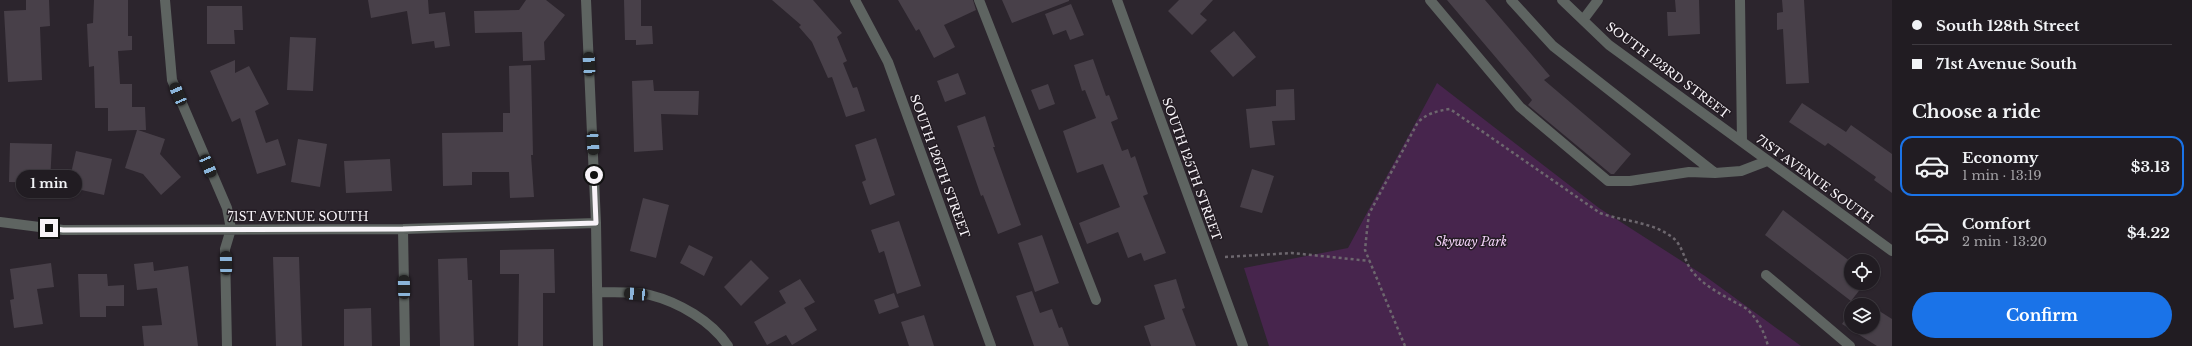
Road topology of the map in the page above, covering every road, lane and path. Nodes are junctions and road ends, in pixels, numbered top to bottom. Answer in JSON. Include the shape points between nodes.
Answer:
{"nodes":[{"id":1,"x":165,"y":0,"type":"edge"},
{"id":2,"x":586,"y":0,"type":"edge"},
{"id":3,"x":855,"y":0,"type":"edge"},
{"id":4,"x":979,"y":0,"type":"edge"},
{"id":5,"x":1117,"y":0,"type":"edge"},
{"id":6,"x":1430,"y":0,"type":"edge"},
{"id":7,"x":1511,"y":0,"type":"edge"},
{"id":8,"x":1562,"y":0,"type":"edge"},
{"id":9,"x":1598,"y":0,"type":"edge"},
{"id":10,"x":1740,"y":0,"type":"edge"},
{"id":11,"x":1583,"y":20,"type":"junction"},
{"id":12,"x":1742,"y":142,"type":"junction"},
{"id":13,"x":1767,"y":161,"type":"junction"},
{"id":14,"x":1715,"y":173,"type":"junction"},
{"id":15,"x":0,"y":222,"type":"edge"},
{"id":16,"x":596,"y":223,"type":"junction"},
{"id":17,"x":231,"y":229,"type":"junction"},
{"id":18,"x":403,"y":229,"type":"junction"},
{"id":19,"x":1892,"y":251,"type":"edge"},
{"id":20,"x":1211,"y":258,"type":"junction"},
{"id":21,"x":1370,"y":261,"type":"junction"},
{"id":22,"x":1766,"y":275,"type":"dead end"},
{"id":23,"x":598,"y":292,"type":"junction"},
{"id":24,"x":1096,"y":300,"type":"dead end"},
{"id":25,"x":227,"y":346,"type":"edge"},
{"id":26,"x":405,"y":346,"type":"edge"},
{"id":27,"x":598,"y":346,"type":"edge"},
{"id":28,"x":728,"y":346,"type":"edge"},
{"id":29,"x":990,"y":346,"type":"edge"},
{"id":30,"x":1243,"y":346,"type":"edge"},
{"id":31,"x":1405,"y":346,"type":"edge"},
{"id":32,"x":1768,"y":346,"type":"edge"},
{"id":33,"x":1850,"y":346,"type":"edge"}],
"edges":[{"from":1,"to":17,"type":"street","via":[[172,80],[227,208]]},
{"from":2,"to":16,"type":"street"},
{"from":3,"to":29,"type":"street","name":"SOUTH 126TH STREET","via":[[888,62]]},
{"from":4,"to":24,"type":"street"},
{"from":5,"to":20,"type":"street","name":"SOUTH 125TH STREET"},
{"from":6,"to":14,"type":"street","via":[[1520,107],[1608,181],[1630,181],[1689,172]]},
{"from":7,"to":14,"type":"street","via":[[1553,46]]},
{"from":8,"to":11,"type":"street","name":"SOUTH 123RD STREET"},
{"from":9,"to":11,"type":"street"},
{"from":10,"to":12,"type":"street"},
{"from":11,"to":12,"type":"street","name":"SOUTH 123RD STREET","via":[[1609,45]]},
{"from":12,"to":13,"type":"street","name":"71ST AVENUE SOUTH"},
{"from":13,"to":14,"type":"street","via":[[1741,171]]},
{"from":13,"to":19,"type":"street","name":"71ST AVENUE SOUTH"},
{"from":15,"to":17,"type":"street","name":"71ST AVENUE SOUTH","via":[[63,230]]},
{"from":16,"to":18,"type":"street","name":"71ST AVENUE SOUTH"},
{"from":16,"to":23,"type":"street"},
{"from":17,"to":18,"type":"street","name":"71ST AVENUE SOUTH"},
{"from":17,"to":25,"type":"street","via":[[226,249]]},
{"from":18,"to":26,"type":"street"},
{"from":20,"to":21,"type":"path","via":[[1292,253]]},
{"from":20,"to":30,"type":"street","name":"SOUTH 125TH STREET"},
{"from":21,"to":31,"type":"path"},
{"from":21,"to":32,"type":"path","via":[[1366,250],[1369,214],[1418,122],[1438,110],[1450,109],[1600,213],[1648,224],[1674,239],[1691,270],[1700,280],[1753,316],[1759,323]]},
{"from":22,"to":33,"type":"street"},
{"from":23,"to":27,"type":"street"},
{"from":23,"to":28,"type":"street","via":[[649,295],[683,308],[711,327]]}]}
